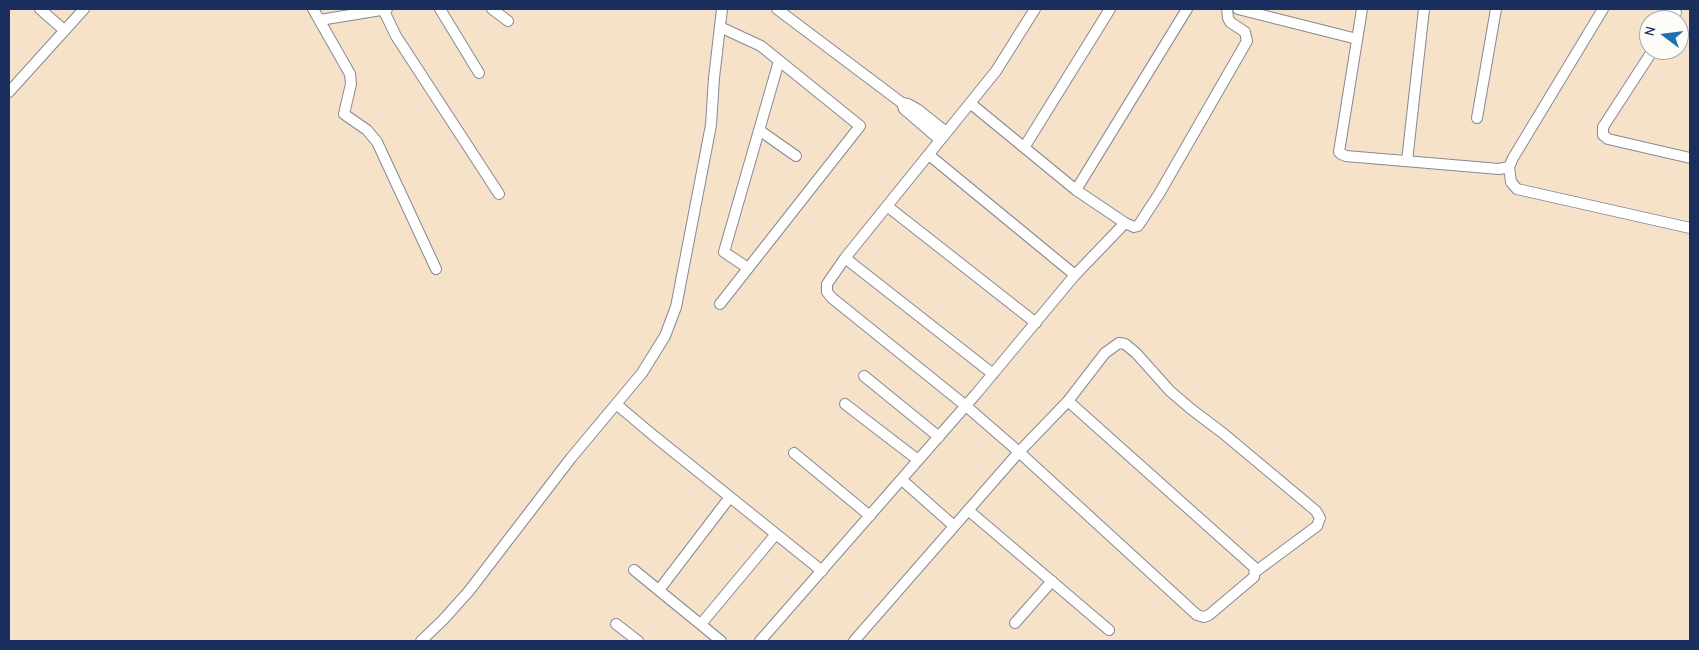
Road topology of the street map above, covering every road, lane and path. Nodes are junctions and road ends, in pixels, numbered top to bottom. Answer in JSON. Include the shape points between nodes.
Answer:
{"nodes":[{"id":1,"x":40,"y":9,"type":"edge"},
{"id":2,"x":84,"y":9,"type":"edge"},
{"id":3,"x":313,"y":9,"type":"edge"},
{"id":4,"x":384,"y":9,"type":"edge"},
{"id":5,"x":440,"y":9,"type":"edge"},
{"id":6,"x":492,"y":9,"type":"edge"},
{"id":7,"x":722,"y":9,"type":"edge"},
{"id":8,"x":777,"y":9,"type":"edge"},
{"id":9,"x":1035,"y":9,"type":"edge"},
{"id":10,"x":1110,"y":9,"type":"edge"},
{"id":11,"x":1187,"y":9,"type":"edge"},
{"id":12,"x":1227,"y":9,"type":"edge"},
{"id":13,"x":1238,"y":9,"type":"edge"},
{"id":14,"x":1362,"y":9,"type":"edge"},
{"id":15,"x":1424,"y":9,"type":"edge"},
{"id":16,"x":1496,"y":9,"type":"edge"},
{"id":17,"x":1604,"y":9,"type":"edge"},
{"id":18,"x":320,"y":20,"type":"junction"},
{"id":19,"x":508,"y":21,"type":"dead end"},
{"id":20,"x":720,"y":27,"type":"junction"},
{"id":21,"x":64,"y":30,"type":"junction"},
{"id":22,"x":1357,"y":39,"type":"junction"},
{"id":23,"x":1647,"y":60,"type":"edge"},
{"id":24,"x":779,"y":61,"type":"junction"},
{"id":25,"x":479,"y":72,"type":"dead end"},
{"id":26,"x":11,"y":85,"type":"edge"},
{"id":27,"x":970,"y":103,"type":"junction"},
{"id":28,"x":1478,"y":118,"type":"dead end"},
{"id":29,"x":759,"y":130,"type":"junction"},
{"id":30,"x":943,"y":136,"type":"junction"},
{"id":31,"x":1024,"y":146,"type":"junction"},
{"id":32,"x":929,"y":155,"type":"junction"},
{"id":33,"x":796,"y":156,"type":"dead end"},
{"id":34,"x":1690,"y":158,"type":"edge"},
{"id":35,"x":1407,"y":161,"type":"junction"},
{"id":36,"x":1509,"y":168,"type":"junction"},
{"id":37,"x":1076,"y":190,"type":"junction"},
{"id":38,"x":499,"y":194,"type":"dead end"},
{"id":39,"x":888,"y":206,"type":"junction"},
{"id":40,"x":1125,"y":223,"type":"junction"},
{"id":41,"x":1690,"y":228,"type":"edge"},
{"id":42,"x":845,"y":258,"type":"junction"},
{"id":43,"x":748,"y":268,"type":"junction"},
{"id":44,"x":436,"y":269,"type":"dead end"},
{"id":45,"x":1075,"y":275,"type":"junction"},
{"id":46,"x":720,"y":304,"type":"dead end"},
{"id":47,"x":1036,"y":323,"type":"junction"},
{"id":48,"x":993,"y":374,"type":"junction"},
{"id":49,"x":864,"y":376,"type":"dead end"},
{"id":50,"x":1068,"y":401,"type":"junction"},
{"id":51,"x":616,"y":404,"type":"junction"},
{"id":52,"x":845,"y":404,"type":"dead end"},
{"id":53,"x":966,"y":406,"type":"junction"},
{"id":54,"x":938,"y":437,"type":"junction"},
{"id":55,"x":1019,"y":452,"type":"junction"},
{"id":56,"x":794,"y":453,"type":"dead end"},
{"id":57,"x":918,"y":460,"type":"junction"},
{"id":58,"x":902,"y":480,"type":"junction"},
{"id":59,"x":730,"y":497,"type":"junction"},
{"id":60,"x":968,"y":510,"type":"junction"},
{"id":61,"x":870,"y":516,"type":"junction"},
{"id":62,"x":954,"y":526,"type":"junction"},
{"id":63,"x":776,"y":534,"type":"junction"},
{"id":64,"x":634,"y":570,"type":"dead end"},
{"id":65,"x":822,"y":571,"type":"junction"},
{"id":66,"x":1256,"y":572,"type":"junction"},
{"id":67,"x":1052,"y":581,"type":"junction"},
{"id":68,"x":659,"y":590,"type":"junction"},
{"id":69,"x":1015,"y":623,"type":"dead end"},
{"id":70,"x":616,"y":624,"type":"dead end"},
{"id":71,"x":701,"y":624,"type":"junction"},
{"id":72,"x":1109,"y":630,"type":"dead end"},
{"id":73,"x":421,"y":641,"type":"edge"},
{"id":74,"x":638,"y":641,"type":"edge"},
{"id":75,"x":721,"y":641,"type":"edge"},
{"id":76,"x":760,"y":641,"type":"edge"},
{"id":77,"x":854,"y":641,"type":"edge"}],
"edges":[{"from":1,"to":21,"type":"street"},
{"from":2,"to":21,"type":"street"},
{"from":3,"to":18,"type":"street"},
{"from":4,"to":18,"type":"street"},
{"from":4,"to":38,"type":"street","via":[[396,36]]},
{"from":5,"to":25,"type":"street"},
{"from":6,"to":19,"type":"street"},
{"from":7,"to":20,"type":"street"},
{"from":8,"to":30,"type":"street"},
{"from":9,"to":27,"type":"street","via":[[996,70]]},
{"from":10,"to":31,"type":"street"},
{"from":11,"to":37,"type":"street"},
{"from":12,"to":40,"type":"street","via":[[1230,22],[1245,32],[1247,41],[1138,226]]},
{"from":13,"to":22,"type":"street"},
{"from":14,"to":22,"type":"street"},
{"from":15,"to":35,"type":"street"},
{"from":16,"to":28,"type":"street"},
{"from":17,"to":36,"type":"street"},
{"from":18,"to":44,"type":"street","via":[[350,74],[344,114],[367,130],[377,142]]},
{"from":20,"to":24,"type":"street","via":[[761,46]]},
{"from":20,"to":51,"type":"street","via":[[711,125],[676,307],[665,336],[642,373]]},
{"from":21,"to":26,"type":"street"},
{"from":22,"to":35,"type":"street","via":[[1339,152],[1343,156]]},
{"from":23,"to":34,"type":"street","via":[[1604,127],[1603,135],[1608,139]]},
{"from":24,"to":29,"type":"street"},
{"from":24,"to":43,"type":"street","via":[[860,126]]},
{"from":27,"to":30,"type":"street"},
{"from":27,"to":31,"type":"street"},
{"from":29,"to":33,"type":"street"},
{"from":29,"to":43,"type":"street","via":[[724,252]]},
{"from":30,"to":32,"type":"street"},
{"from":31,"to":37,"type":"street"},
{"from":32,"to":39,"type":"street"},
{"from":32,"to":45,"type":"street"},
{"from":35,"to":36,"type":"street"},
{"from":36,"to":41,"type":"street","via":[[1511,182],[1517,189]]},
{"from":37,"to":40,"type":"street"},
{"from":39,"to":42,"type":"street"},
{"from":39,"to":47,"type":"street"},
{"from":40,"to":45,"type":"street"},
{"from":42,"to":48,"type":"street"},
{"from":42,"to":53,"type":"street","via":[[827,284],[827,292]]},
{"from":43,"to":46,"type":"street"},
{"from":45,"to":47,"type":"street"},
{"from":47,"to":48,"type":"street"},
{"from":48,"to":53,"type":"street"},
{"from":49,"to":54,"type":"street"},
{"from":50,"to":55,"type":"street"},
{"from":50,"to":66,"type":"street"},
{"from":50,"to":66,"type":"street","via":[[1105,353],[1125,344],[1170,391],[1316,510],[1320,518],[1317,526]]},
{"from":51,"to":59,"type":"street"},
{"from":51,"to":73,"type":"street","via":[[469,591]]},
{"from":52,"to":57,"type":"street"},
{"from":53,"to":54,"type":"street"},
{"from":53,"to":55,"type":"street"},
{"from":54,"to":57,"type":"street"},
{"from":55,"to":60,"type":"street"},
{"from":55,"to":66,"type":"street","via":[[1197,615],[1208,615]]},
{"from":56,"to":61,"type":"street"},
{"from":57,"to":58,"type":"street"},
{"from":58,"to":61,"type":"street"},
{"from":58,"to":62,"type":"street"},
{"from":59,"to":63,"type":"street"},
{"from":59,"to":68,"type":"street"},
{"from":60,"to":62,"type":"street"},
{"from":60,"to":67,"type":"street"},
{"from":61,"to":65,"type":"street"},
{"from":62,"to":77,"type":"street"},
{"from":63,"to":65,"type":"street"},
{"from":63,"to":71,"type":"street"},
{"from":64,"to":68,"type":"street"},
{"from":65,"to":76,"type":"street"},
{"from":67,"to":69,"type":"street"},
{"from":67,"to":72,"type":"street"},
{"from":68,"to":71,"type":"street"},
{"from":70,"to":74,"type":"street"},
{"from":71,"to":75,"type":"street"}]}
